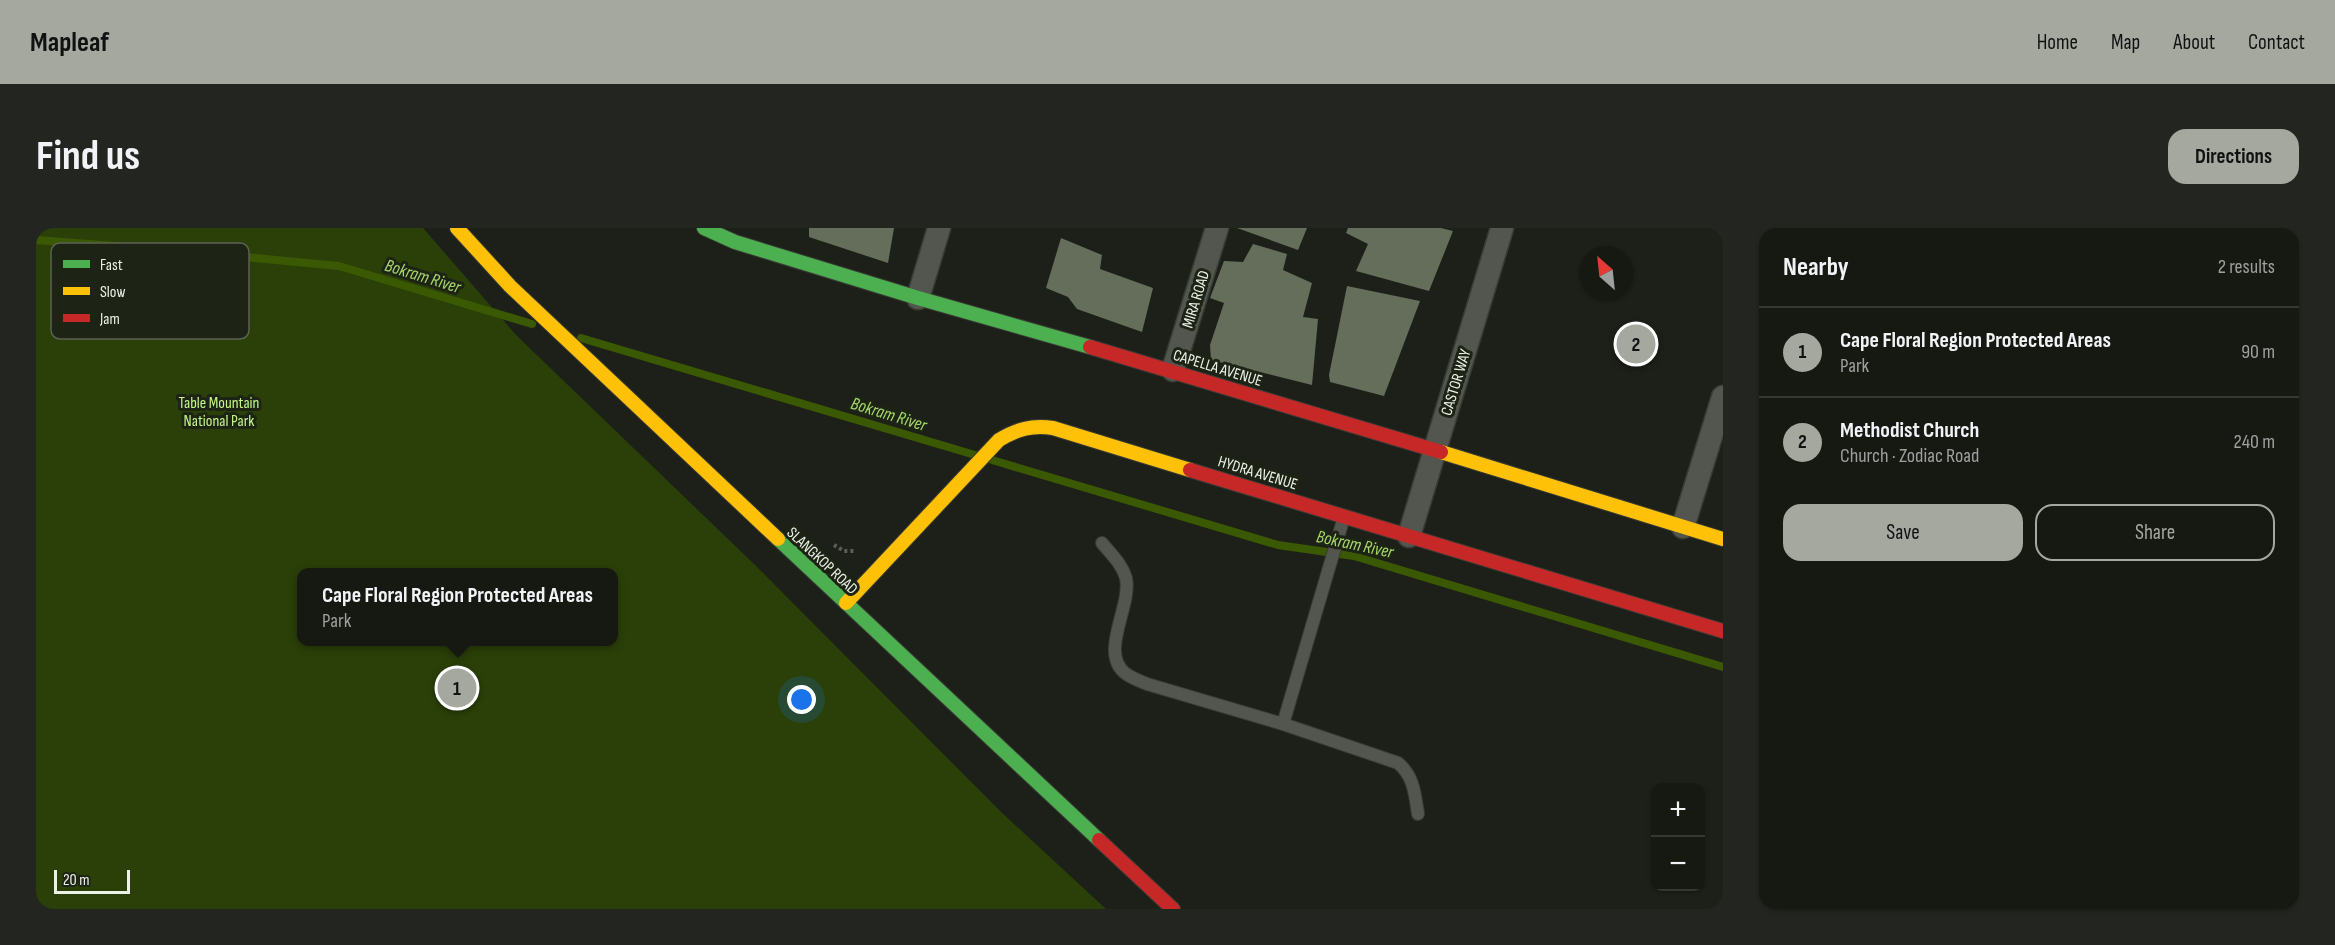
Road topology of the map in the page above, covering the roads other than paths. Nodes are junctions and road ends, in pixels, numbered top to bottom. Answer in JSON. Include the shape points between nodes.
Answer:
{"nodes":[{"id":1,"x":457,"y":228,"type":"edge"},
{"id":2,"x":704,"y":228,"type":"edge"},
{"id":3,"x":939,"y":228,"type":"edge"},
{"id":4,"x":1217,"y":228,"type":"edge"},
{"id":5,"x":1502,"y":228,"type":"edge"},
{"id":6,"x":918,"y":298,"type":"junction"},
{"id":7,"x":1173,"y":370,"type":"junction"},
{"id":8,"x":1723,"y":397,"type":"edge"},
{"id":9,"x":1434,"y":451,"type":"junction"},
{"id":10,"x":1344,"y":515,"type":"junction"},
{"id":11,"x":1683,"y":527,"type":"junction"},
{"id":12,"x":1409,"y":536,"type":"junction"},
{"id":13,"x":1723,"y":539,"type":"edge"},
{"id":14,"x":1102,"y":543,"type":"dead end"},
{"id":15,"x":846,"y":603,"type":"junction"},
{"id":16,"x":1723,"y":631,"type":"edge"},
{"id":17,"x":1283,"y":724,"type":"junction"},
{"id":18,"x":1418,"y":814,"type":"dead end"},
{"id":19,"x":1173,"y":909,"type":"edge"}],
"edges":[{"from":1,"to":15,"type":"street","name":"SLANGKOP ROAD","via":[[597,370]]},
{"from":2,"to":6,"type":"street","name":"CAPELLA AVENUE","via":[[735,242]]},
{"from":3,"to":6,"type":"street"},
{"from":4,"to":7,"type":"street","name":"MIRA ROAD"},
{"from":5,"to":9,"type":"street","name":"CASTOR WAY"},
{"from":6,"to":7,"type":"street","name":"CAPELLA AVENUE"},
{"from":7,"to":9,"type":"street","name":"CAPELLA AVENUE"},
{"from":8,"to":11,"type":"street"},
{"from":9,"to":11,"type":"street","name":"CAPELLA AVENUE"},
{"from":9,"to":12,"type":"street","name":"CASTOR WAY"},
{"from":10,"to":12,"type":"street","name":"HYDRA AVENUE"},
{"from":10,"to":15,"type":"street","name":"HYDRA AVENUE","via":[[1053,428],[1024,426],[999,440]]},
{"from":10,"to":17,"type":"lane"},
{"from":11,"to":13,"type":"street","name":"CAPELLA AVENUE"},
{"from":12,"to":16,"type":"street","name":"HYDRA AVENUE"},
{"from":14,"to":17,"type":"lane","via":[[1125,577],[1127,591],[1115,644],[1120,668],[1147,684]]},
{"from":15,"to":19,"type":"street","name":"SLANGKOP ROAD"},
{"from":17,"to":18,"type":"lane","via":[[1398,763],[1407,770],[1413,784]]}]}
